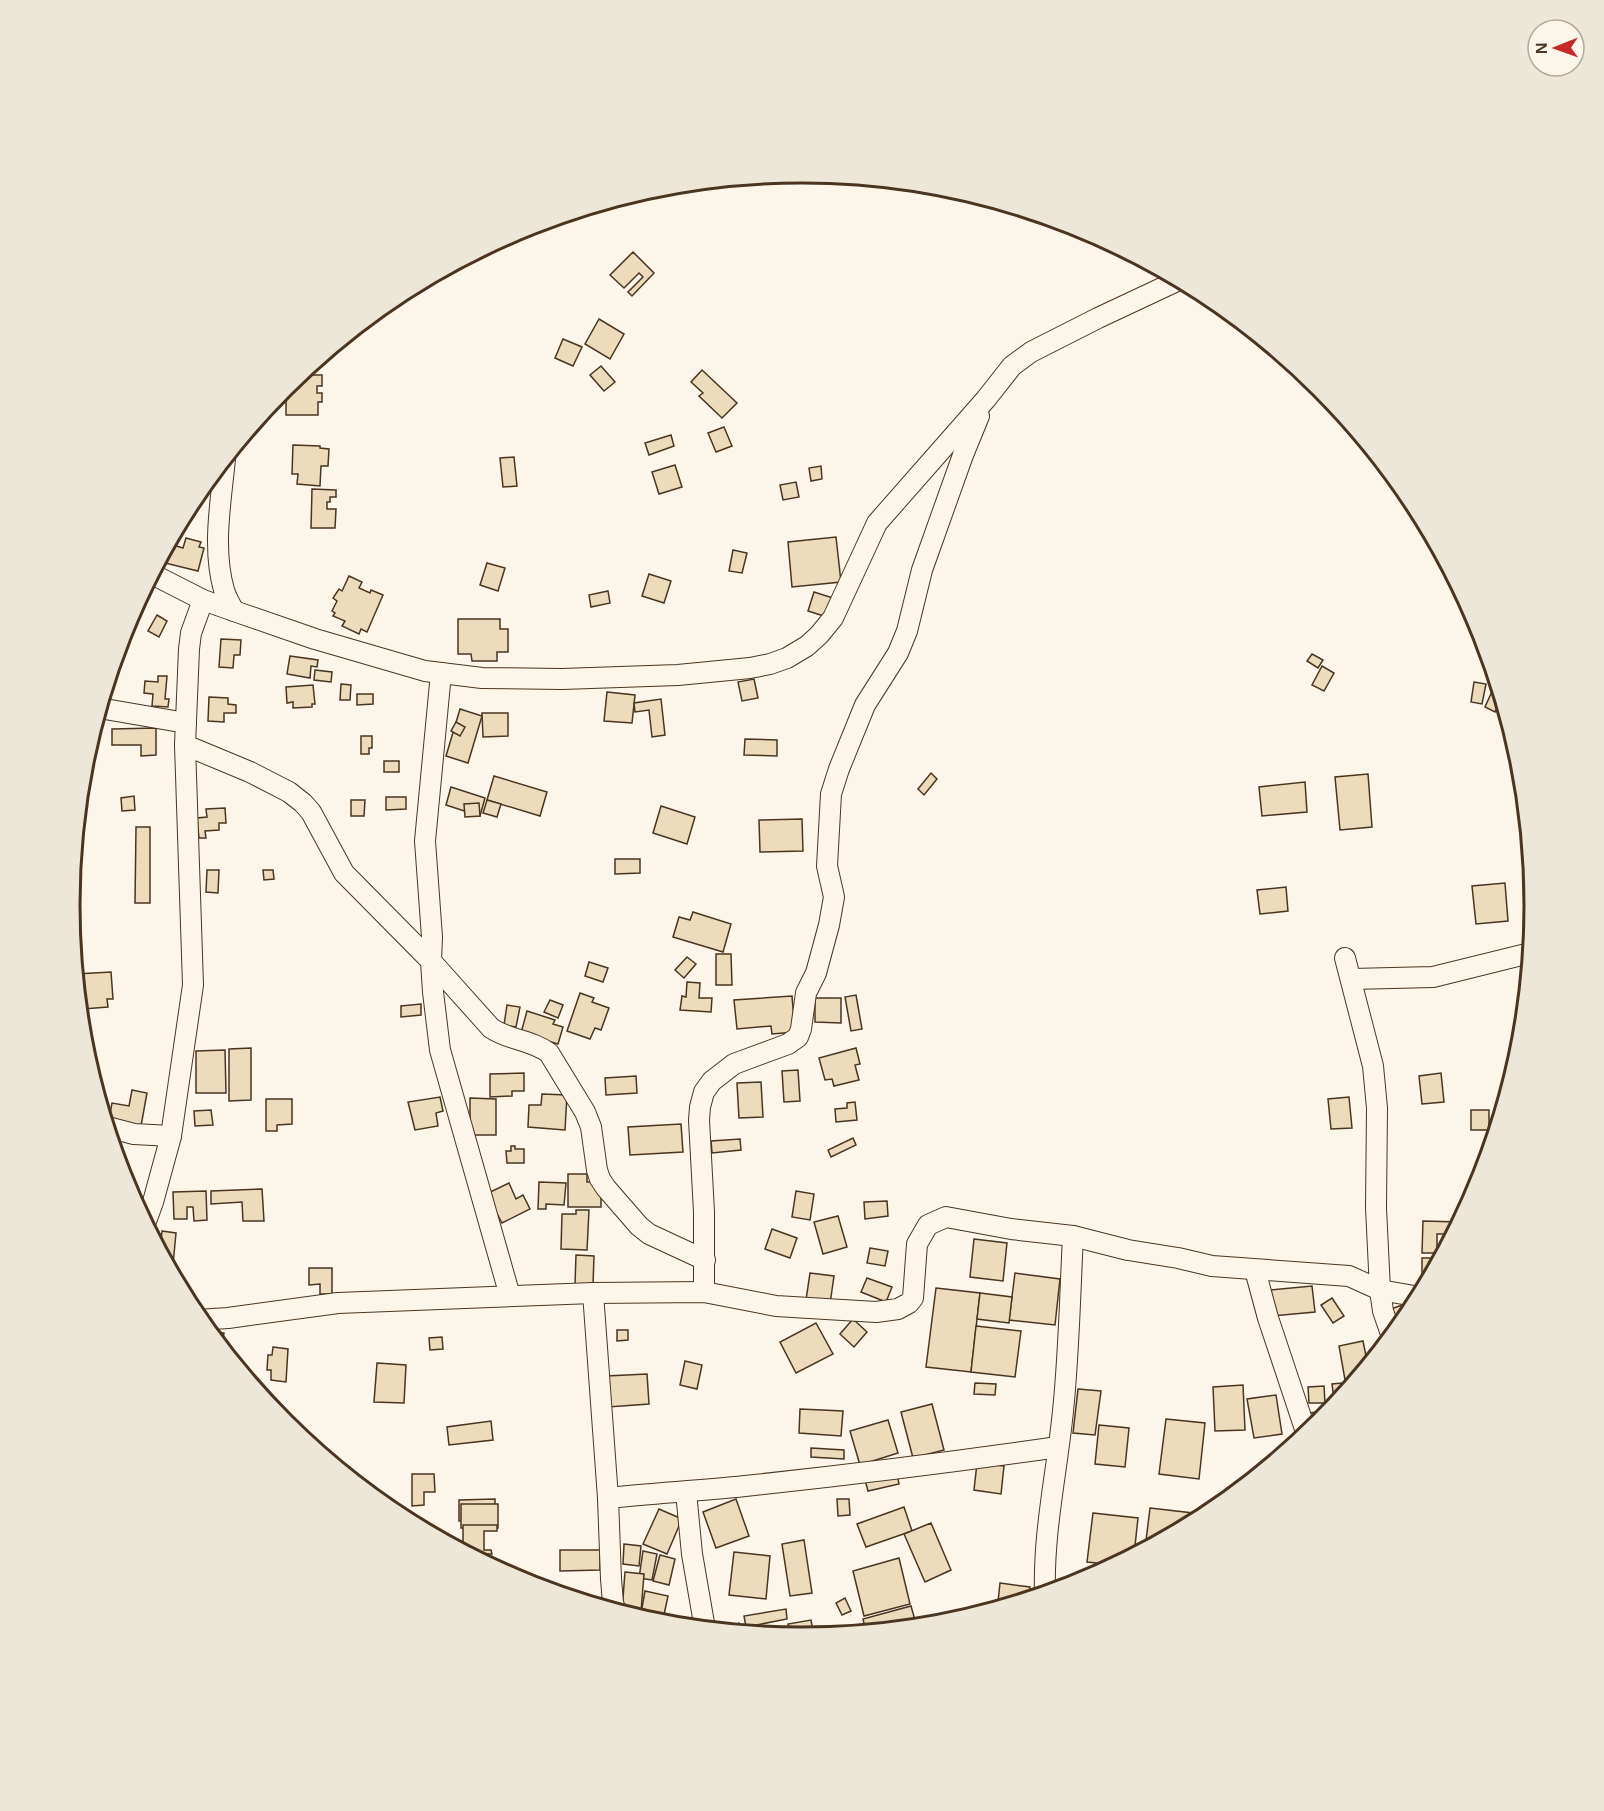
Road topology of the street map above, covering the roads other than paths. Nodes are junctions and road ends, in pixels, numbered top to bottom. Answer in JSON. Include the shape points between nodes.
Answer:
{"nodes":[{"id":1,"x":1170,"y":284,"type":"edge"},
{"id":2,"x":986,"y":399,"type":"junction"},
{"id":3,"x":224,"y":473,"type":"edge"},
{"id":4,"x":159,"y":577,"type":"edge"},
{"id":5,"x":203,"y":600,"type":"junction"},
{"id":6,"x":234,"y":612,"type":"junction"},
{"id":7,"x":441,"y":673,"type":"junction"},
{"id":8,"x":107,"y":709,"type":"edge"},
{"id":9,"x":186,"y":723,"type":"junction"},
{"id":10,"x":184,"y":745,"type":"junction"},
{"id":11,"x":1523,"y":955,"type":"edge"},
{"id":12,"x":1345,"y":958,"type":"dead end"},
{"id":13,"x":431,"y":960,"type":"junction"},
{"id":14,"x":1352,"y":979,"type":"junction"},
{"id":15,"x":115,"y":1129,"type":"edge"},
{"id":16,"x":171,"y":1136,"type":"junction"},
{"id":17,"x":149,"y":1214,"type":"edge"},
{"id":18,"x":1072,"y":1236,"type":"junction"},
{"id":19,"x":705,"y":1260,"type":"junction"},
{"id":20,"x":1255,"y":1270,"type":"junction"},
{"id":21,"x":1380,"y":1290,"type":"junction"},
{"id":22,"x":704,"y":1292,"type":"junction"},
{"id":23,"x":593,"y":1293,"type":"junction"},
{"id":24,"x":1410,"y":1295,"type":"edge"},
{"id":25,"x":510,"y":1296,"type":"junction"},
{"id":26,"x":210,"y":1319,"type":"edge"},
{"id":27,"x":1388,"y":1327,"type":"edge"},
{"id":28,"x":1304,"y":1425,"type":"edge"},
{"id":29,"x":1058,"y":1447,"type":"junction"},
{"id":30,"x":686,"y":1492,"type":"junction"},
{"id":31,"x":608,"y":1498,"type":"junction"},
{"id":32,"x":1045,"y":1586,"type":"edge"},
{"id":33,"x":613,"y":1602,"type":"edge"},
{"id":34,"x":704,"y":1621,"type":"edge"}],
"edges":[{"from":1,"to":2,"type":"street","via":[[1024,356]]},
{"from":2,"to":7,"type":"street","via":[[877,523],[833,618],[807,646],[787,658],[750,668],[650,676],[562,679]]},
{"from":2,"to":19,"type":"street","via":[[922,570],[908,631],[865,705],[833,784],[827,866],[834,897],[816,973],[806,993],[798,1037],[734,1064],[704,1092],[699,1120]]},
{"from":3,"to":6,"type":"street","via":[[220,564],[224,591]]},
{"from":4,"to":5,"type":"street"},
{"from":5,"to":6,"type":"street"},
{"from":5,"to":9,"type":"street","via":[[191,633]]},
{"from":6,"to":7,"type":"street","via":[[405,666]]},
{"from":7,"to":13,"type":"street","via":[[425,842]]},
{"from":8,"to":9,"type":"street"},
{"from":9,"to":10,"type":"street"},
{"from":10,"to":13,"type":"street","via":[[260,777],[303,803],[344,873]]},
{"from":10,"to":16,"type":"street","via":[[193,985]]},
{"from":11,"to":14,"type":"street","via":[[1433,977]]},
{"from":12,"to":14,"type":"street"},
{"from":13,"to":19,"type":"street","via":[[490,1028],[549,1053],[590,1122],[600,1179],[639,1226]]},
{"from":13,"to":25,"type":"street","via":[[440,1050]]},
{"from":14,"to":21,"type":"street","via":[[1373,1066],[1377,1108]]},
{"from":15,"to":16,"type":"street"},
{"from":16,"to":17,"type":"street"},
{"from":18,"to":20,"type":"street","via":[[1212,1266]]},
{"from":18,"to":22,"type":"street","via":[[1011,1230],[946,1217],[928,1225],[917,1244],[913,1298],[898,1309],[876,1312],[776,1305]]},
{"from":18,"to":29,"type":"street"},
{"from":19,"to":22,"type":"street"},
{"from":20,"to":21,"type":"street","via":[[1349,1276]]},
{"from":20,"to":28,"type":"street"},
{"from":21,"to":24,"type":"street"},
{"from":21,"to":27,"type":"street"},
{"from":22,"to":23,"type":"street"},
{"from":23,"to":25,"type":"street"},
{"from":23,"to":31,"type":"street"},
{"from":25,"to":26,"type":"street","via":[[338,1303]]},
{"from":29,"to":30,"type":"street"},
{"from":29,"to":32,"type":"street"},
{"from":30,"to":31,"type":"street"},
{"from":30,"to":34,"type":"street"},
{"from":31,"to":33,"type":"street"}]}
